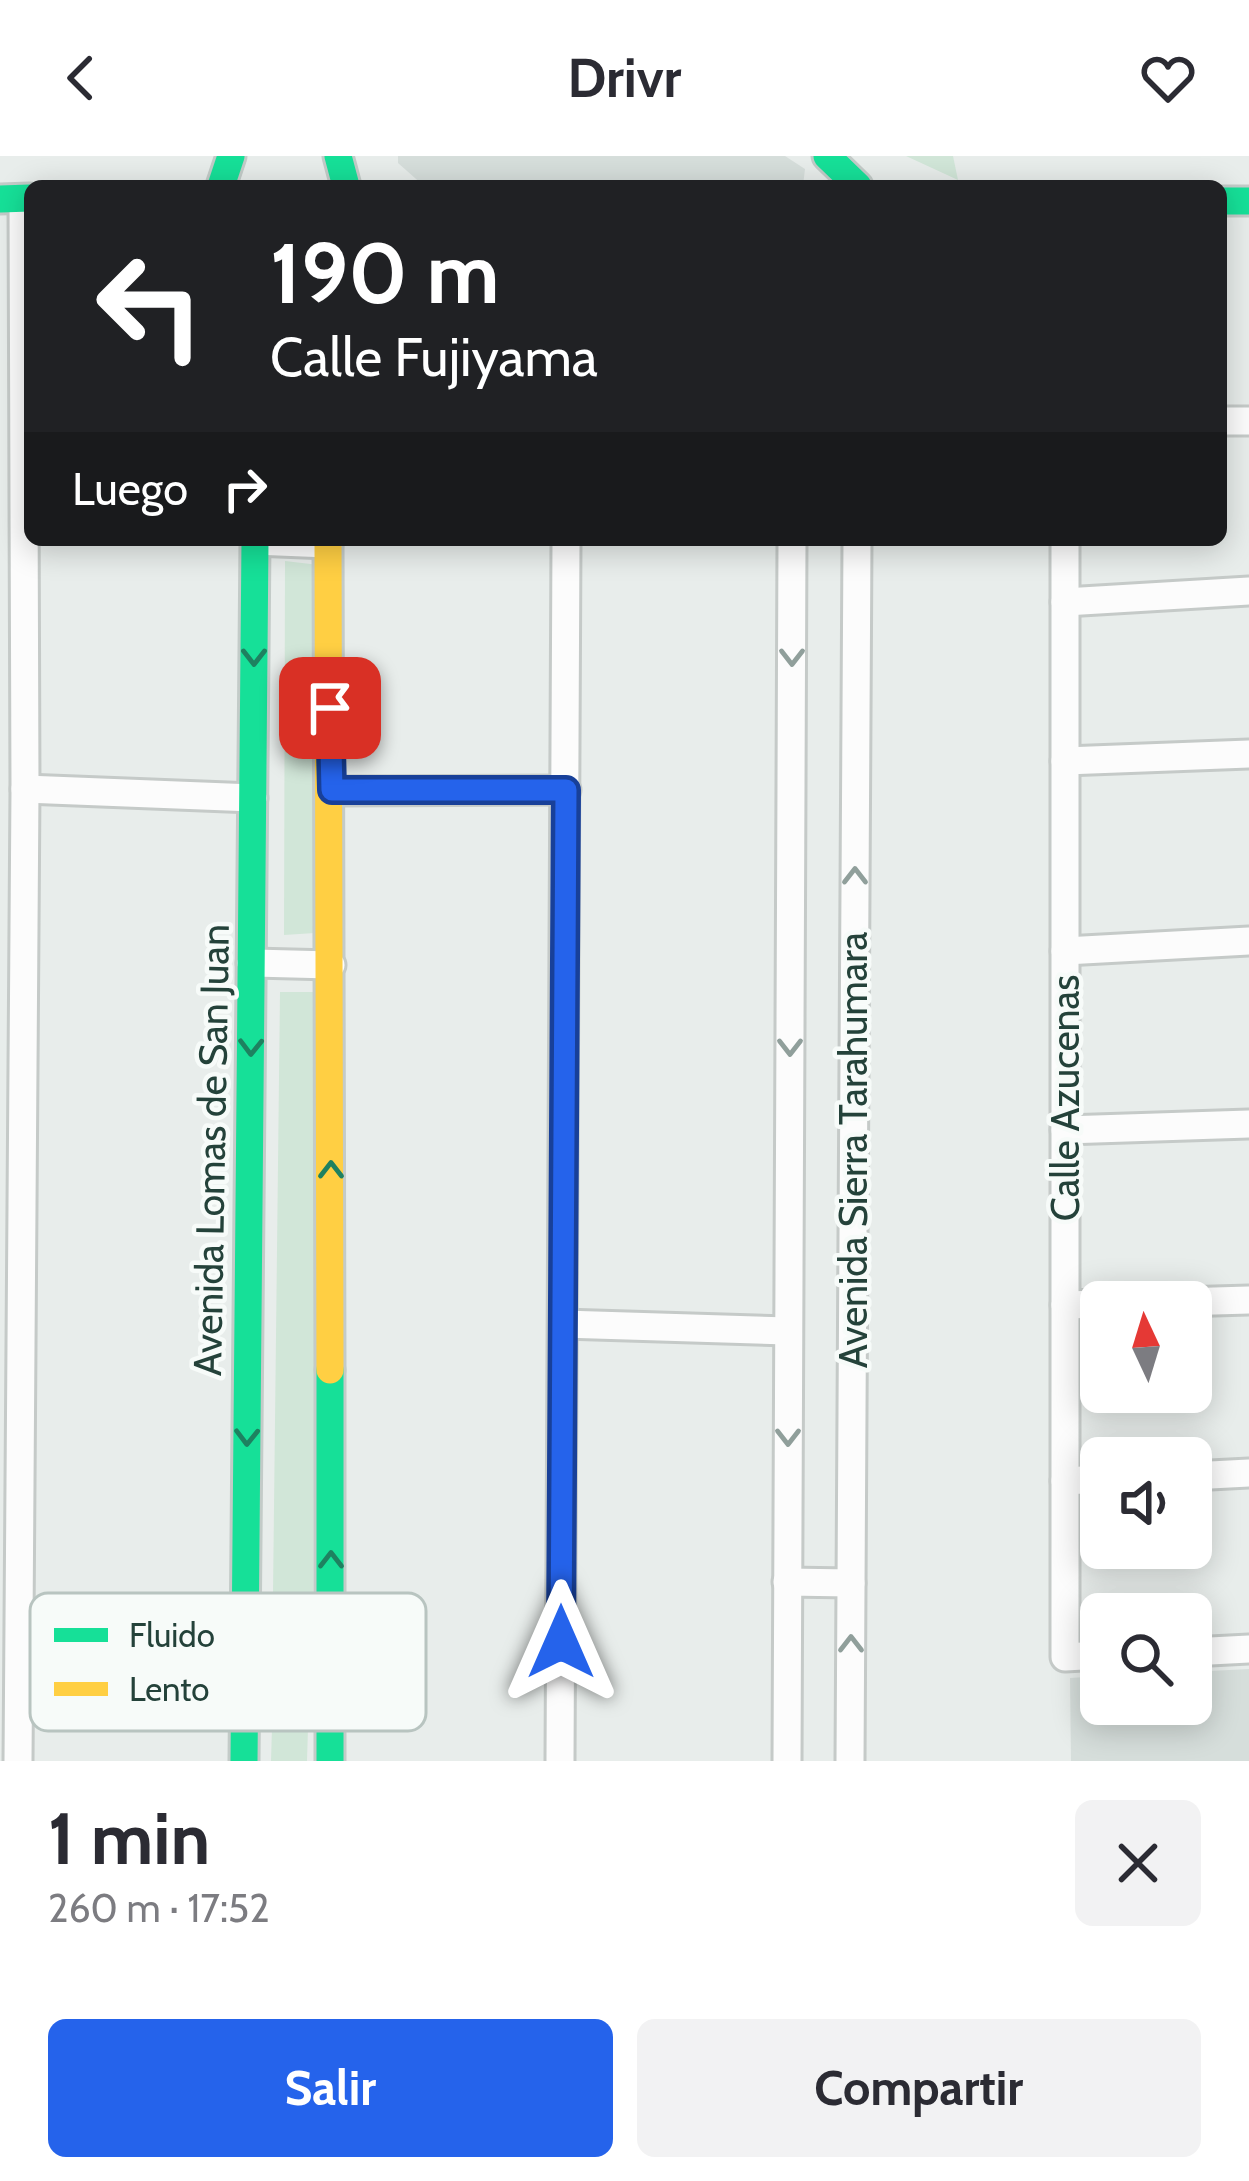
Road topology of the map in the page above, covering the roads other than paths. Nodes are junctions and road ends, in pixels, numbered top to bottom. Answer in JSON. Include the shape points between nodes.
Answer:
{"nodes":[{"id":1,"x":827,"y":156,"type":"edge"},
{"id":2,"x":852,"y":180,"type":"edge"},
{"id":3,"x":18,"y":198,"type":"edge"},
{"id":4,"x":255,"y":546,"type":"edge"},
{"id":5,"x":328,"y":546,"type":"edge"},
{"id":6,"x":566,"y":546,"type":"edge"},
{"id":7,"x":792,"y":546,"type":"edge"},
{"id":8,"x":857,"y":546,"type":"edge"},
{"id":9,"x":1065,"y":546,"type":"edge"},
{"id":10,"x":1249,"y":591,"type":"edge"},
{"id":11,"x":1065,"y":602,"type":"junction"},
{"id":12,"x":1249,"y":754,"type":"edge"},
{"id":13,"x":1065,"y":760,"type":"junction"},
{"id":14,"x":25,"y":789,"type":"junction"},
{"id":15,"x":332,"y":790,"type":"junction"},
{"id":16,"x":566,"y":790,"type":"junction"},
{"id":17,"x":253,"y":798,"type":"junction"},
{"id":18,"x":1249,"y":941,"type":"edge"},
{"id":19,"x":1065,"y":951,"type":"junction"},
{"id":20,"x":251,"y":963,"type":"junction"},
{"id":21,"x":331,"y":965,"type":"junction"},
{"id":22,"x":1249,"y":1124,"type":"edge"},
{"id":23,"x":1065,"y":1130,"type":"junction"},
{"id":24,"x":1249,"y":1300,"type":"edge"},
{"id":25,"x":1212,"y":1301,"type":"edge"},
{"id":26,"x":1065,"y":1305,"type":"junction"},
{"id":27,"x":1080,"y":1305,"type":"edge"},
{"id":28,"x":563,"y":1324,"type":"junction"},
{"id":29,"x":788,"y":1331,"type":"junction"},
{"id":30,"x":11,"y":1336,"type":"edge"},
{"id":31,"x":1249,"y":1473,"type":"edge"},
{"id":32,"x":1212,"y":1475,"type":"edge"},
{"id":33,"x":1080,"y":1480,"type":"edge"},
{"id":34,"x":1065,"y":1481,"type":"junction"},
{"id":35,"x":787,"y":1582,"type":"junction"},
{"id":36,"x":851,"y":1583,"type":"junction"},
{"id":37,"x":245,"y":1593,"type":"edge"},
{"id":38,"x":331,"y":1593,"type":"edge"},
{"id":39,"x":1249,"y":1649,"type":"edge"},
{"id":40,"x":1212,"y":1651,"type":"edge"},
{"id":41,"x":1080,"y":1656,"type":"edge"},
{"id":42,"x":330,"y":1731,"type":"edge"},
{"id":43,"x":17,"y":1761,"type":"edge"},
{"id":44,"x":330,"y":1761,"type":"edge"},
{"id":45,"x":560,"y":1761,"type":"edge"},
{"id":46,"x":787,"y":1761,"type":"edge"},
{"id":47,"x":850,"y":1761,"type":"edge"}],
"edges":[{"from":1,"to":2,"type":"street"},
{"from":3,"to":14,"type":"street"},
{"from":4,"to":17,"type":"street","name":"Avenida Lomas de San Juan","one_way":true},
{"from":5,"to":15,"type":"street"},
{"from":6,"to":16,"type":"street"},
{"from":7,"to":29,"type":"street","name":"Avenida Sierra Tarahumara","one_way":true},
{"from":36,"to":8,"type":"street","name":"Avenida Sierra Tarahumara","one_way":true},
{"from":9,"to":11,"type":"street","name":"Calle Azucenas"},
{"from":10,"to":11,"type":"street"},
{"from":11,"to":13,"type":"street","name":"Calle Azucenas"},
{"from":12,"to":13,"type":"street"},
{"from":13,"to":19,"type":"street","name":"Calle Azucenas"},
{"from":14,"to":17,"type":"street"},
{"from":14,"to":30,"type":"street"},
{"from":15,"to":16,"type":"street"},
{"from":15,"to":21,"type":"street"},
{"from":16,"to":28,"type":"street"},
{"from":17,"to":20,"type":"street","name":"Avenida Lomas de San Juan"},
{"from":18,"to":19,"type":"street"},
{"from":19,"to":23,"type":"street","name":"Calle Azucenas"},
{"from":20,"to":21,"type":"street"},
{"from":20,"to":37,"type":"street","name":"Avenida Lomas de San Juan","one_way":true},
{"from":38,"to":21,"type":"street","one_way":true},
{"from":22,"to":23,"type":"street"},
{"from":23,"to":26,"type":"street","name":"Calle Azucenas"},
{"from":24,"to":25,"type":"street"},
{"from":26,"to":27,"type":"street"},
{"from":26,"to":34,"type":"street","name":"Calle Azucenas"},
{"from":28,"to":29,"type":"street"},
{"from":28,"to":45,"type":"street"},
{"from":29,"to":35,"type":"street","name":"Avenida Sierra Tarahumara","one_way":true},
{"from":30,"to":43,"type":"street"},
{"from":31,"to":32,"type":"street"},
{"from":33,"to":34,"type":"street"},
{"from":34,"to":41,"type":"street","name":"Calle Azucenas","via":[[1065,1657]]},
{"from":35,"to":36,"type":"street"},
{"from":35,"to":46,"type":"street","name":"Avenida Sierra Tarahumara"},
{"from":47,"to":36,"type":"street","name":"Avenida Sierra Tarahumara","one_way":true},
{"from":39,"to":40,"type":"street"},
{"from":42,"to":44,"type":"street"}]}
